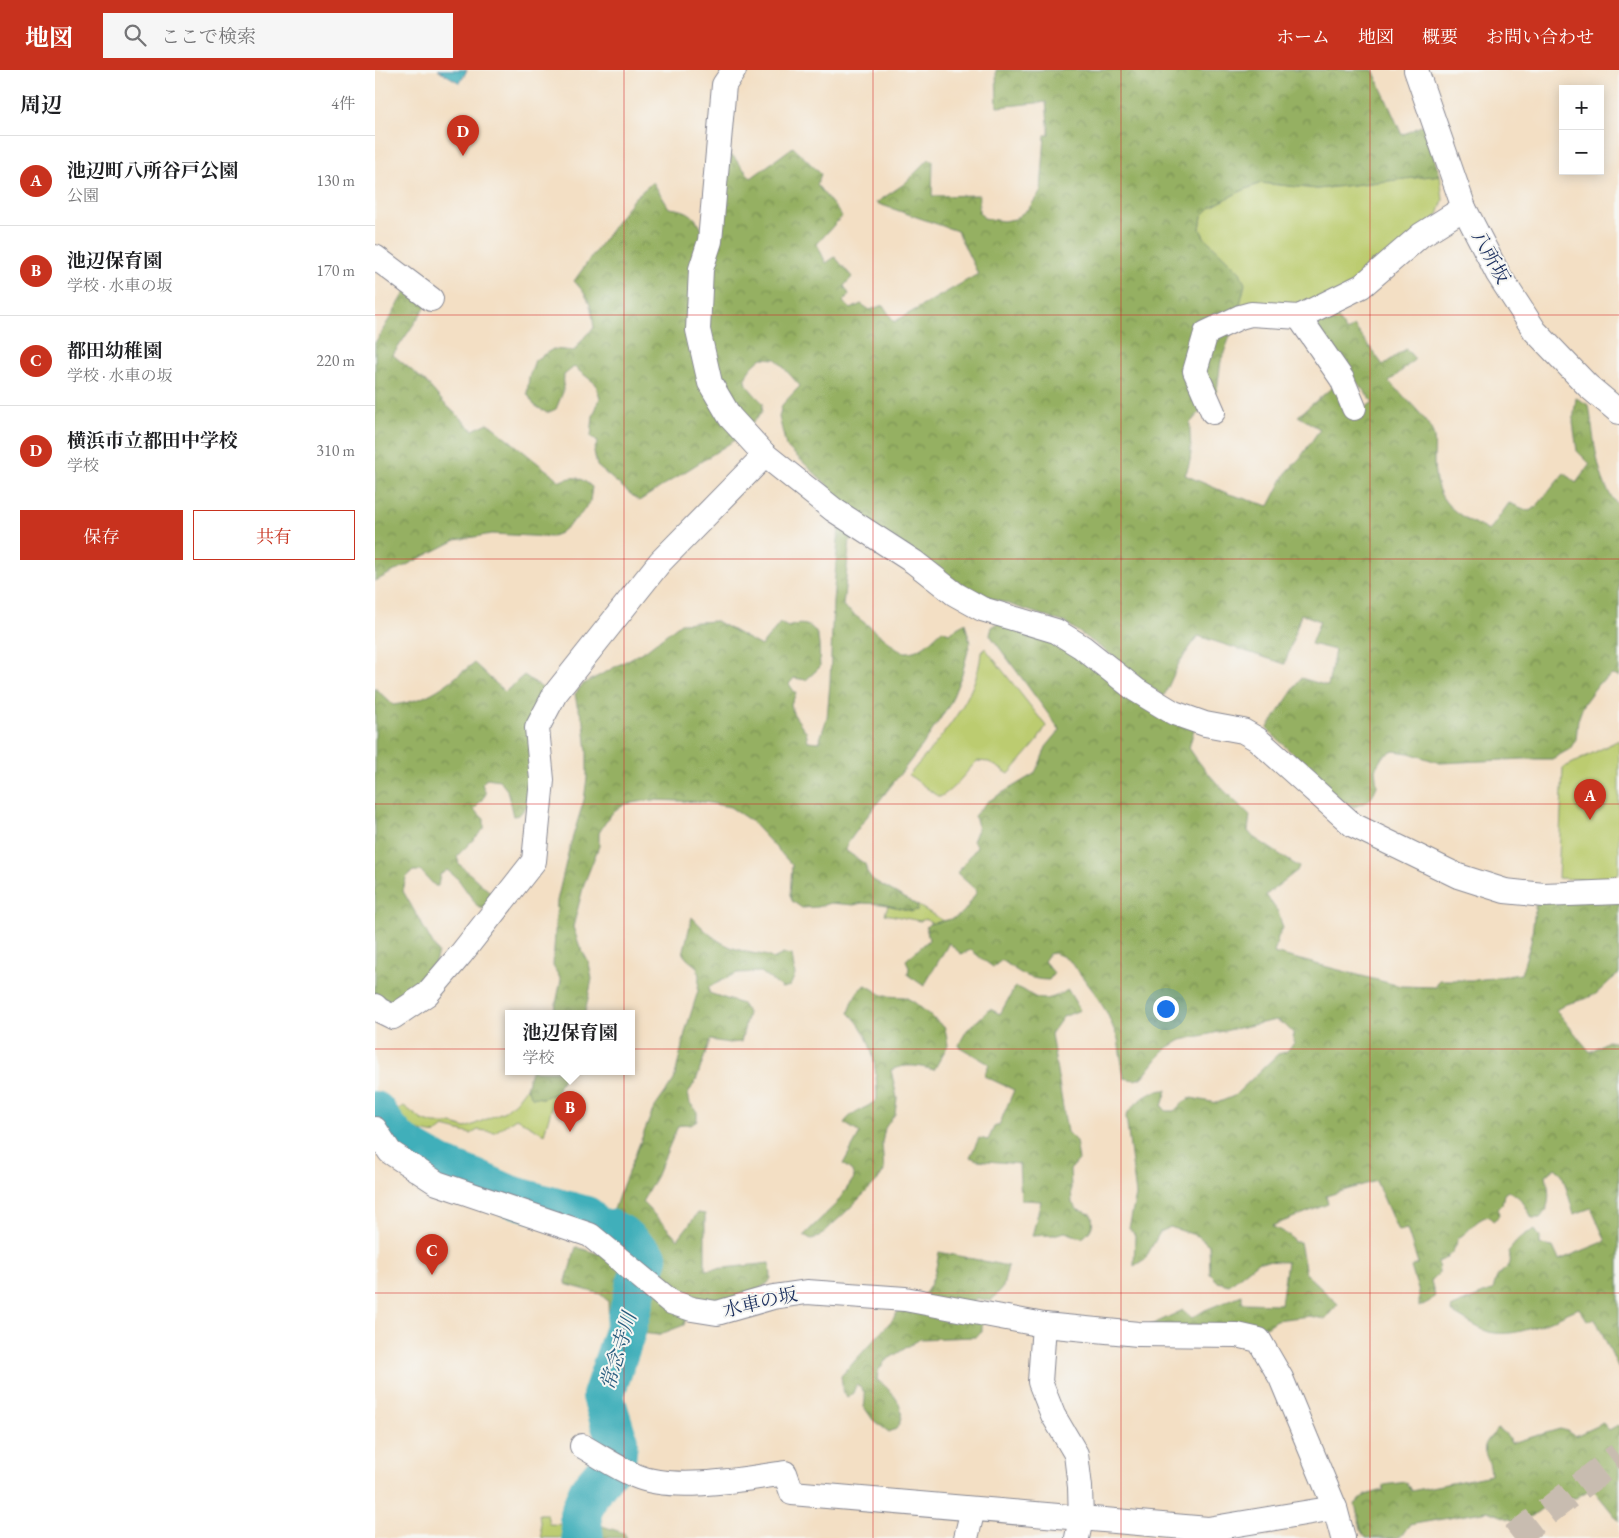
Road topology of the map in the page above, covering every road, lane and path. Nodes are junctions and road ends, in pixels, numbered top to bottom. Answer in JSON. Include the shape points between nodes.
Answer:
{"nodes":[{"id":1,"x":734,"y":70,"type":"edge"},
{"id":2,"x":1416,"y":70,"type":"edge"},
{"id":3,"x":1464,"y":208,"type":"junction"},
{"id":4,"x":375,"y":257,"type":"edge"},
{"id":5,"x":431,"y":299,"type":"dead end"},
{"id":6,"x":1299,"y":317,"type":"junction"},
{"id":7,"x":1354,"y":408,"type":"dead end"},
{"id":8,"x":1213,"y":412,"type":"dead end"},
{"id":9,"x":1619,"y":412,"type":"edge"},
{"id":10,"x":765,"y":455,"type":"junction"},
{"id":11,"x":1619,"y":892,"type":"edge"},
{"id":12,"x":375,"y":1006,"type":"edge"},
{"id":13,"x":375,"y":1129,"type":"edge"},
{"id":14,"x":382,"y":1157,"type":"edge"},
{"id":15,"x":1044,"y":1325,"type":"junction"},
{"id":16,"x":582,"y":1446,"type":"dead end"},
{"id":17,"x":1335,"y":1508,"type":"junction"},
{"id":18,"x":973,"y":1509,"type":"junction"},
{"id":19,"x":1079,"y":1528,"type":"edge"},
{"id":20,"x":1207,"y":1534,"type":"edge"},
{"id":21,"x":967,"y":1538,"type":"edge"},
{"id":22,"x":1343,"y":1538,"type":"edge"}],
"edges":[{"from":1,"to":10,"type":"street","via":[[724,86],[710,241],[701,269],[698,330],[709,383],[730,417]]},
{"from":2,"to":3,"type":"street","name":"八所坂"},
{"from":3,"to":6,"type":"street","via":[[1421,235],[1362,286]]},
{"from":3,"to":9,"type":"street","name":"八所坂","via":[[1498,274],[1535,331],[1588,386]]},
{"from":4,"to":5,"type":"street"},
{"from":6,"to":7,"type":"street","via":[[1342,379]]},
{"from":6,"to":8,"type":"street","via":[[1251,314],[1206,333],[1195,371]]},
{"from":10,"to":11,"type":"street","via":[[834,510],[914,562],[955,594],[982,609],[1056,631],[1174,714],[1243,731],[1257,739],[1353,825],[1458,876],[1505,891],[1544,895]]},
{"from":10,"to":12,"type":"street","via":[[660,562],[555,694],[537,728],[542,780],[534,862],[427,994],[393,1017]]},
{"from":13,"to":14,"type":"street","name":"水車の坂"},
{"from":14,"to":15,"type":"street","name":"水車の坂","via":[[437,1183],[590,1235],[671,1302],[693,1309],[717,1313],[773,1297],[807,1292],[905,1299]]},
{"from":15,"to":17,"type":"street","name":"水車の坂","via":[[1137,1334],[1237,1335],[1259,1340],[1281,1378]]},
{"from":15,"to":19,"type":"street","via":[[1039,1382],[1053,1415],[1076,1454],[1080,1487]]},
{"from":16,"to":18,"type":"street","via":[[637,1477],[671,1484],[785,1473],[791,1493]]},
{"from":17,"to":20,"type":"street"},
{"from":17,"to":22,"type":"street","name":"水車の坂"},
{"from":18,"to":19,"type":"street"},
{"from":18,"to":21,"type":"street"},
{"from":19,"to":20,"type":"street"}]}
